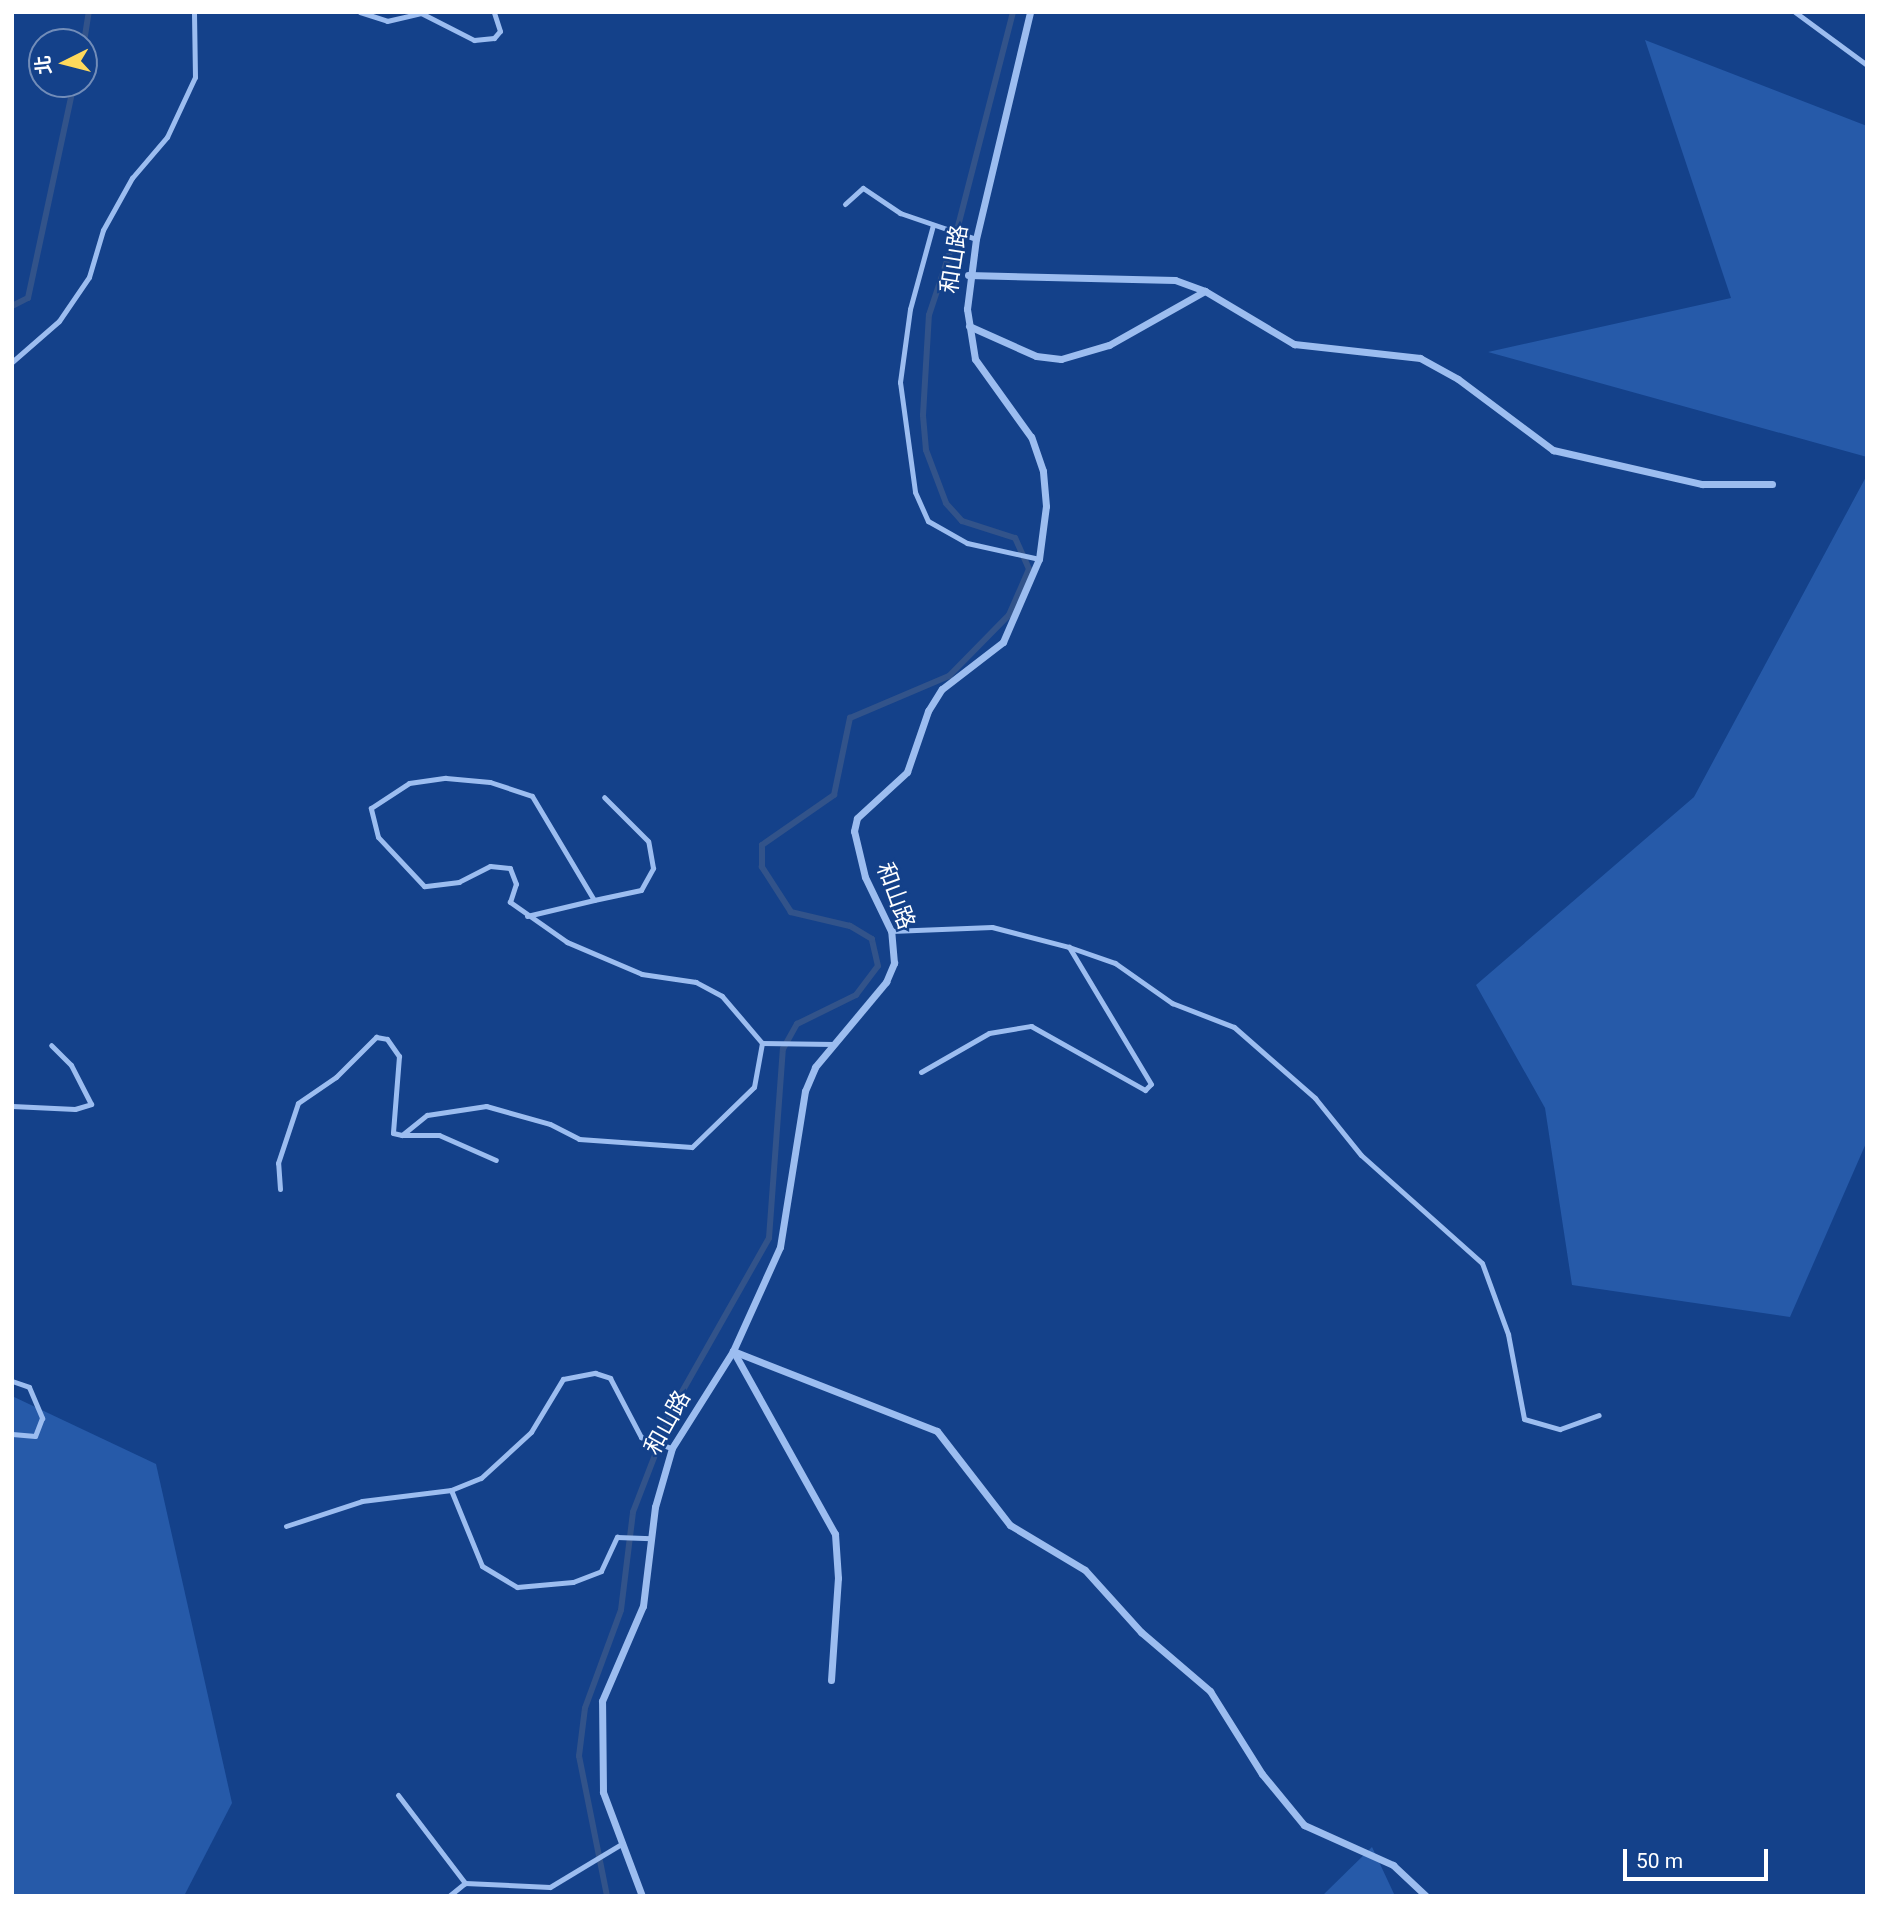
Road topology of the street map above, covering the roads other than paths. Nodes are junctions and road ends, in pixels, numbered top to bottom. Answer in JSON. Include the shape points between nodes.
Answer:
{"nodes":[{"id":1,"x":194,"y":12,"type":"edge"},
{"id":2,"x":360,"y":12,"type":"edge"},
{"id":3,"x":494,"y":12,"type":"edge"},
{"id":4,"x":1030,"y":12,"type":"edge"},
{"id":5,"x":1795,"y":12,"type":"edge"},
{"id":6,"x":420,"y":13,"type":"edge"},
{"id":7,"x":1867,"y":65,"type":"edge"},
{"id":8,"x":845,"y":204,"type":"dead end"},
{"id":9,"x":933,"y":225,"type":"junction"},
{"id":10,"x":976,"y":239,"type":"junction"},
{"id":11,"x":968,"y":275,"type":"junction"},
{"id":12,"x":1205,"y":291,"type":"junction"},
{"id":13,"x":969,"y":326,"type":"junction"},
{"id":14,"x":12,"y":362,"type":"edge"},
{"id":15,"x":1772,"y":484,"type":"dead end"},
{"id":16,"x":1039,"y":559,"type":"junction"},
{"id":17,"x":604,"y":797,"type":"dead end"},
{"id":18,"x":594,"y":900,"type":"junction"},
{"id":19,"x":527,"y":916,"type":"junction"},
{"id":20,"x":891,"y":931,"type":"junction"},
{"id":21,"x":1069,"y":947,"type":"junction"},
{"id":22,"x":762,"y":1043,"type":"junction"},
{"id":23,"x":834,"y":1044,"type":"junction"},
{"id":24,"x":51,"y":1045,"type":"dead end"},
{"id":25,"x":921,"y":1072,"type":"dead end"},
{"id":26,"x":12,"y":1106,"type":"edge"},
{"id":27,"x":402,"y":1135,"type":"junction"},
{"id":28,"x":496,"y":1160,"type":"dead end"},
{"id":29,"x":280,"y":1189,"type":"dead end"},
{"id":30,"x":733,"y":1351,"type":"junction"},
{"id":31,"x":12,"y":1381,"type":"edge"},
{"id":32,"x":1599,"y":1415,"type":"dead end"},
{"id":33,"x":12,"y":1434,"type":"edge"},
{"id":34,"x":672,"y":1448,"type":"junction"},
{"id":35,"x":450,"y":1490,"type":"junction"},
{"id":36,"x":286,"y":1526,"type":"dead end"},
{"id":37,"x":651,"y":1538,"type":"junction"},
{"id":38,"x":831,"y":1679,"type":"dead end"},
{"id":39,"x":398,"y":1795,"type":"dead end"},
{"id":40,"x":623,"y":1843,"type":"junction"},
{"id":41,"x":465,"y":1883,"type":"junction"},
{"id":42,"x":449,"y":1896,"type":"edge"},
{"id":43,"x":642,"y":1896,"type":"edge"},
{"id":44,"x":1426,"y":1896,"type":"edge"}],
"edges":[{"from":1,"to":14,"type":"lane","via":[[195,77],[167,136],[132,178],[103,229],[89,277],[59,321]]},
{"from":2,"to":6,"type":"lane","via":[[387,21]]},
{"from":3,"to":6,"type":"lane","via":[[500,31],[494,38],[474,40]]},
{"from":4,"to":10,"type":"street","name":"和山路"},
{"from":5,"to":7,"type":"lane"},
{"from":8,"to":9,"type":"lane","via":[[863,188],[900,213]]},
{"from":9,"to":10,"type":"lane"},
{"from":9,"to":16,"type":"lane","via":[[910,309],[900,382],[915,492],[928,521],[967,543]]},
{"from":10,"to":11,"type":"street","name":"和山路"},
{"from":11,"to":12,"type":"street","via":[[1175,280]]},
{"from":11,"to":13,"type":"street","name":"和山路"},
{"from":12,"to":13,"type":"street","via":[[1109,345],[1061,359],[1036,356]]},
{"from":12,"to":15,"type":"street","via":[[1293,344],[1420,358],[1458,379],[1553,450],[1702,484]]},
{"from":13,"to":16,"type":"street","name":"和山路","via":[[975,359],[1031,437],[1043,471],[1046,506]]},
{"from":16,"to":20,"type":"street","name":"和山路","via":[[1003,642],[942,689],[928,710],[907,772],[856,818],[854,831],[864,877]]},
{"from":17,"to":18,"type":"lane","via":[[648,841],[653,868],[641,890]]},
{"from":18,"to":19,"type":"lane"},
{"from":18,"to":19,"type":"lane","via":[[532,796],[489,782],[446,778],[409,783],[372,808],[378,837],[424,886],[459,883],[490,866],[510,867],[516,884],[510,902]]},
{"from":19,"to":22,"type":"lane","via":[[567,942],[642,974],[696,982],[722,996]]},
{"from":20,"to":21,"type":"lane","via":[[992,927]]},
{"from":20,"to":23,"type":"street","name":"和山路","via":[[894,963],[886,982]]},
{"from":21,"to":25,"type":"lane","via":[[1151,1084],[1144,1090],[1031,1026],[989,1033]]},
{"from":21,"to":32,"type":"lane","via":[[1115,963],[1172,1003],[1234,1027],[1315,1098],[1361,1155],[1482,1263],[1508,1334],[1524,1419],[1560,1429]]},
{"from":22,"to":23,"type":"lane"},
{"from":22,"to":27,"type":"lane","via":[[754,1087],[692,1147],[579,1139],[550,1124],[486,1106],[427,1115]]},
{"from":23,"to":30,"type":"street","name":"和山路","via":[[815,1067],[805,1091],[780,1247]]},
{"from":24,"to":26,"type":"lane","via":[[71,1065],[91,1104],[75,1109]]},
{"from":27,"to":28,"type":"lane","via":[[439,1135]]},
{"from":27,"to":29,"type":"lane","via":[[393,1133],[400,1056],[387,1039],[376,1037],[336,1077],[298,1103],[278,1163]]},
{"from":30,"to":34,"type":"street","name":"和山路"},
{"from":30,"to":38,"type":"street","via":[[835,1534],[838,1578]]},
{"from":30,"to":44,"type":"street","via":[[937,1431],[1010,1525],[1085,1570],[1141,1632],[1210,1691],[1262,1774],[1304,1825],[1393,1865]]},
{"from":31,"to":33,"type":"lane","via":[[29,1387],[42,1418],[35,1436]]},
{"from":34,"to":35,"type":"lane","via":[[641,1437],[610,1378],[595,1373],[563,1379],[531,1432],[481,1478]]},
{"from":34,"to":37,"type":"street","name":"和山路"},
{"from":35,"to":36,"type":"lane","via":[[362,1501]]},
{"from":35,"to":37,"type":"lane","via":[[482,1566],[517,1587],[573,1582],[601,1571],[617,1537]]},
{"from":37,"to":40,"type":"street","name":"和山路","via":[[643,1606],[602,1701],[603,1792]]},
{"from":39,"to":41,"type":"lane"},
{"from":40,"to":41,"type":"lane","via":[[550,1887]]},
{"from":40,"to":43,"type":"street","name":"和山路"},
{"from":41,"to":42,"type":"lane"}]}
